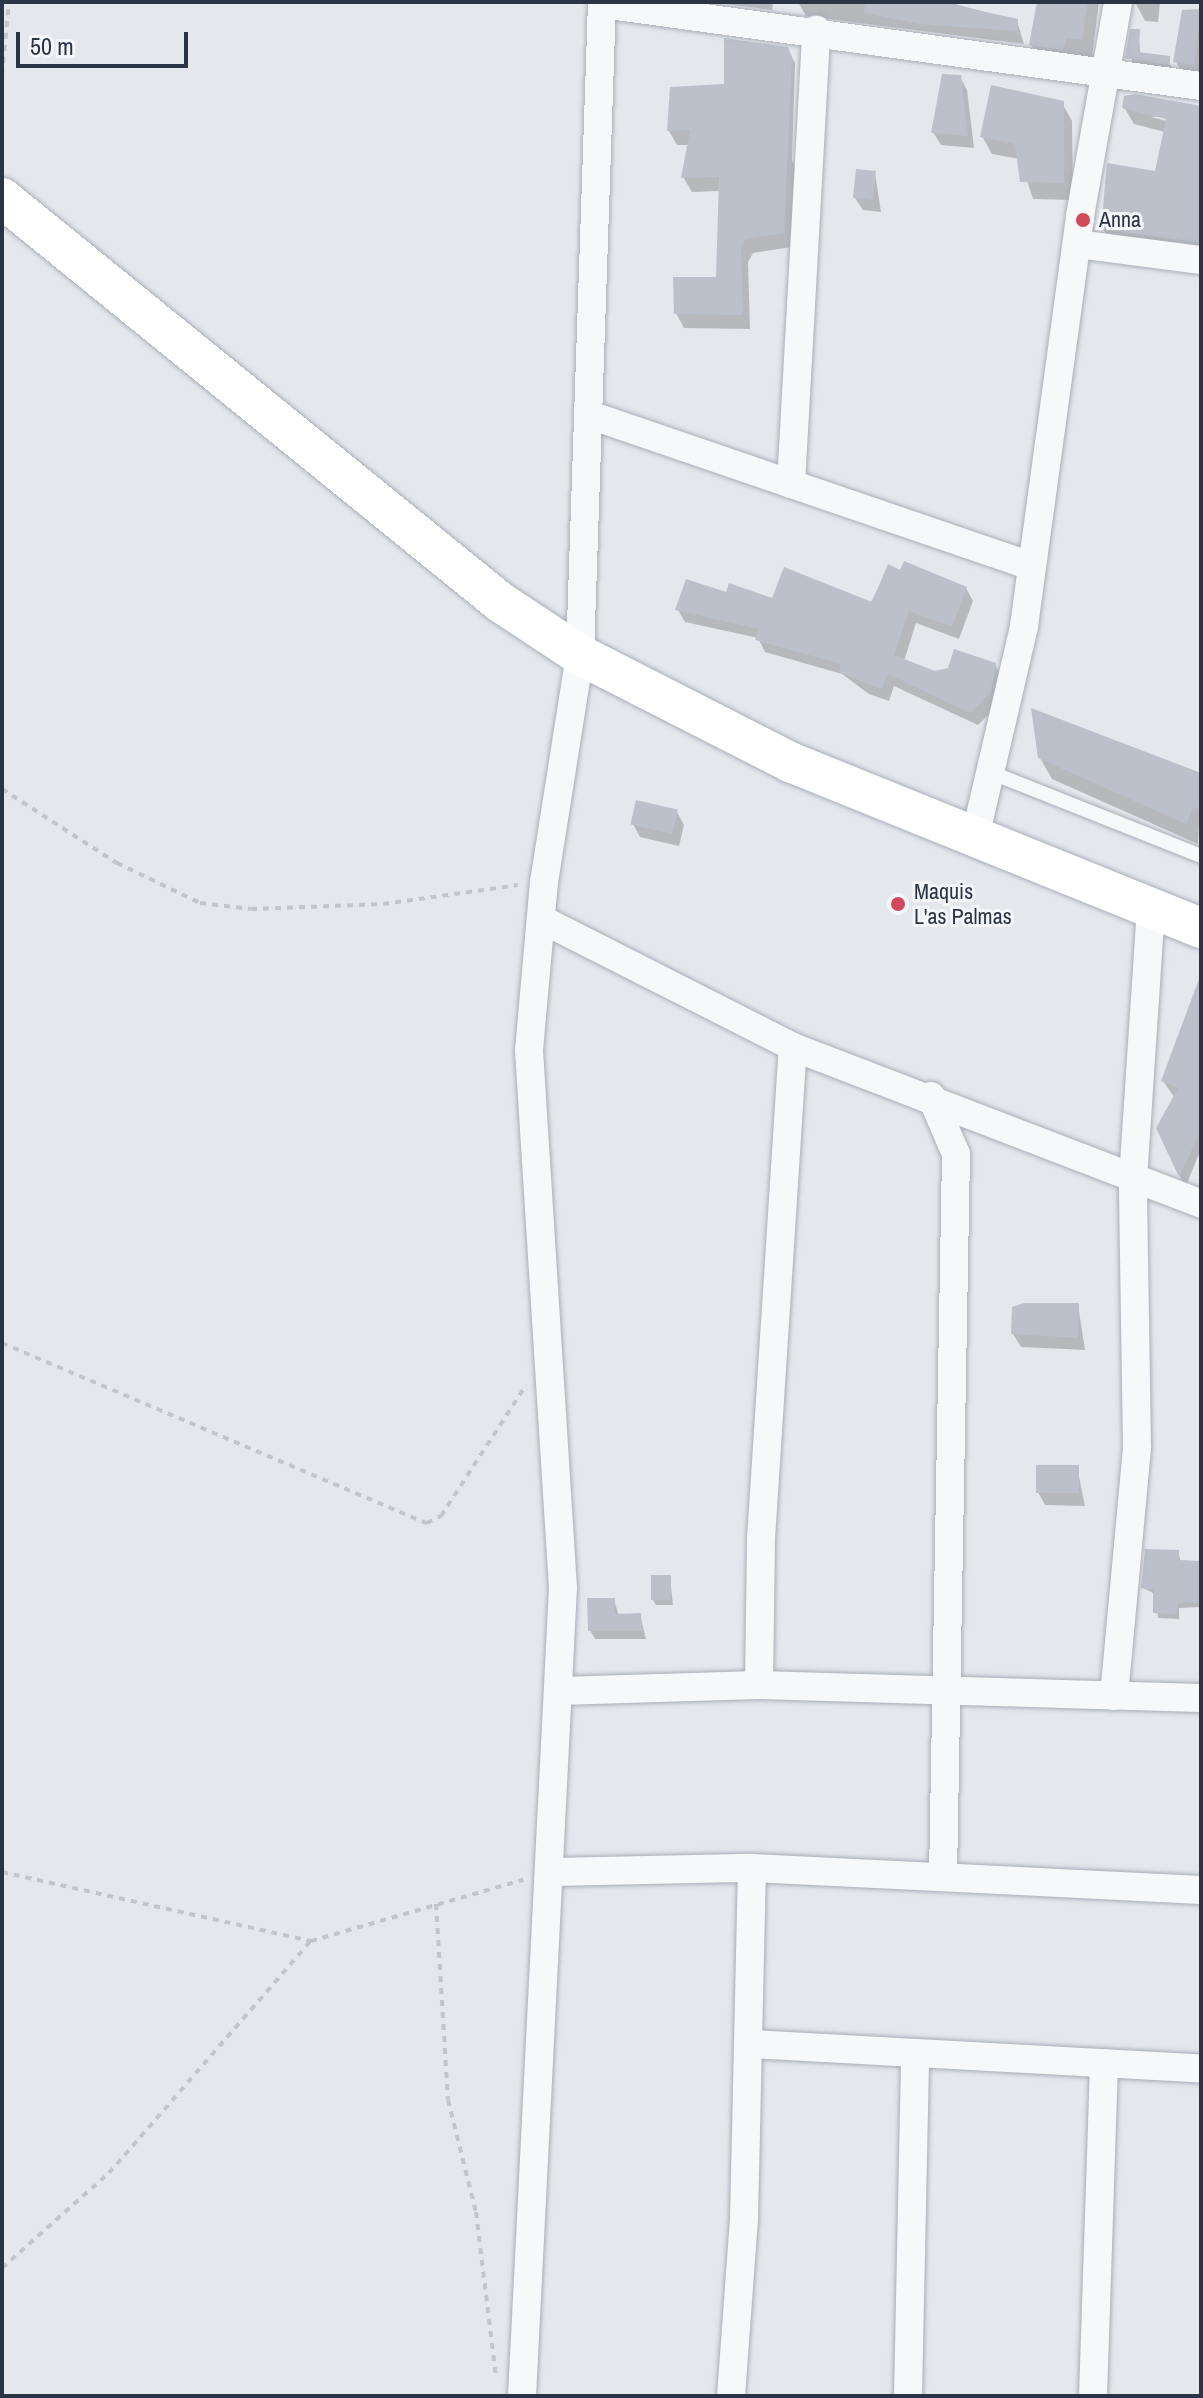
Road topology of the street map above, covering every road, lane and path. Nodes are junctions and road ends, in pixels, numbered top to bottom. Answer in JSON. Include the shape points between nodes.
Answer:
{"nodes":[{"id":1,"x":9,"y":2,"type":"edge"},
{"id":2,"x":1118,"y":2,"type":"edge"},
{"id":3,"x":602,"y":3,"type":"edge"},
{"id":4,"x":816,"y":30,"type":"junction"},
{"id":5,"x":1105,"y":71,"type":"junction"},
{"id":6,"x":2,"y":75,"type":"edge"},
{"id":7,"x":1201,"y":86,"type":"edge"},
{"id":8,"x":2,"y":198,"type":"edge"},
{"id":9,"x":1077,"y":244,"type":"junction"},
{"id":10,"x":1201,"y":260,"type":"edge"},
{"id":11,"x":590,"y":415,"type":"junction"},
{"id":12,"x":791,"y":484,"type":"junction"},
{"id":13,"x":1031,"y":566,"type":"junction"},
{"id":14,"x":580,"y":655,"type":"junction"},
{"id":15,"x":990,"y":772,"type":"junction"},
{"id":16,"x":2,"y":789,"type":"edge"},
{"id":17,"x":976,"y":833,"type":"junction"},
{"id":18,"x":1201,"y":856,"type":"edge"},
{"id":19,"x":544,"y":882,"type":"junction"},
{"id":20,"x":1151,"y":909,"type":"junction"},
{"id":21,"x":541,"y":919,"type":"junction"},
{"id":22,"x":1201,"y":928,"type":"edge"},
{"id":23,"x":793,"y":1047,"type":"junction"},
{"id":24,"x":931,"y":1096,"type":"junction"},
{"id":25,"x":1002,"y":1124,"type":"junction"},
{"id":26,"x":956,"y":1154,"type":"junction"},
{"id":27,"x":1133,"y":1179,"type":"junction"},
{"id":28,"x":1201,"y":1204,"type":"edge"},
{"id":29,"x":2,"y":1343,"type":"edge"},
{"id":30,"x":549,"y":1350,"type":"junction"},
{"id":31,"x":759,"y":1685,"type":"junction"},
{"id":32,"x":559,"y":1691,"type":"junction"},
{"id":33,"x":944,"y":1691,"type":"junction"},
{"id":34,"x":1114,"y":1696,"type":"junction"},
{"id":35,"x":1201,"y":1698,"type":"edge"},
{"id":36,"x":752,"y":1868,"type":"junction"},
{"id":37,"x":2,"y":1872,"type":"edge"},
{"id":38,"x":553,"y":1872,"type":"junction"},
{"id":39,"x":943,"y":1877,"type":"junction"},
{"id":40,"x":1201,"y":1890,"type":"edge"},
{"id":41,"x":436,"y":1904,"type":"junction"},
{"id":42,"x":311,"y":1941,"type":"junction"},
{"id":43,"x":751,"y":2044,"type":"junction"},
{"id":44,"x":915,"y":2055,"type":"junction"},
{"id":45,"x":1104,"y":2063,"type":"junction"},
{"id":46,"x":1201,"y":2068,"type":"edge"},
{"id":47,"x":2,"y":2268,"type":"edge"},
{"id":48,"x":496,"y":2381,"type":"dead end"},
{"id":49,"x":522,"y":2396,"type":"edge"},
{"id":50,"x":731,"y":2396,"type":"edge"},
{"id":51,"x":908,"y":2396,"type":"edge"},
{"id":52,"x":1093,"y":2396,"type":"edge"}],
"edges":[{"from":1,"to":6,"type":"path"},
{"from":2,"to":5,"type":"street"},
{"from":3,"to":4,"type":"street"},
{"from":3,"to":11,"type":"street"},
{"from":4,"to":5,"type":"street"},
{"from":4,"to":12,"type":"street"},
{"from":5,"to":7,"type":"street"},
{"from":5,"to":9,"type":"street"},
{"from":8,"to":14,"type":"street","via":[[500,602]]},
{"from":9,"to":10,"type":"street"},
{"from":9,"to":13,"type":"street"},
{"from":11,"to":12,"type":"street"},
{"from":11,"to":14,"type":"street"},
{"from":12,"to":13,"type":"street"},
{"from":13,"to":15,"type":"street"},
{"from":14,"to":17,"type":"street","via":[[790,762]]},
{"from":14,"to":19,"type":"street"},
{"from":15,"to":17,"type":"street"},
{"from":15,"to":18,"type":"lane"},
{"from":16,"to":19,"type":"path","via":[[117,863],[200,903],[251,909],[383,904]]},
{"from":17,"to":20,"type":"street"},
{"from":19,"to":21,"type":"street"},
{"from":20,"to":22,"type":"street"},
{"from":20,"to":27,"type":"street"},
{"from":21,"to":23,"type":"street"},
{"from":21,"to":30,"type":"street","via":[[529,1050]]},
{"from":23,"to":24,"type":"street"},
{"from":23,"to":31,"type":"street","via":[[761,1539]]},
{"from":24,"to":25,"type":"street"},
{"from":24,"to":26,"type":"street"},
{"from":25,"to":26,"type":"street"},
{"from":25,"to":27,"type":"street"},
{"from":26,"to":33,"type":"street"},
{"from":27,"to":28,"type":"street"},
{"from":27,"to":34,"type":"street","via":[[1137,1447]]},
{"from":29,"to":30,"type":"path","via":[[427,1523],[441,1516]]},
{"from":30,"to":32,"type":"street","via":[[563,1588]]},
{"from":31,"to":32,"type":"street"},
{"from":31,"to":33,"type":"street"},
{"from":32,"to":38,"type":"street"},
{"from":33,"to":34,"type":"street"},
{"from":33,"to":39,"type":"street"},
{"from":34,"to":35,"type":"street"},
{"from":36,"to":38,"type":"street"},
{"from":36,"to":39,"type":"street"},
{"from":36,"to":43,"type":"street"},
{"from":37,"to":42,"type":"path"},
{"from":38,"to":41,"type":"path"},
{"from":38,"to":49,"type":"street"},
{"from":39,"to":40,"type":"street"},
{"from":41,"to":42,"type":"path"},
{"from":41,"to":48,"type":"path","via":[[448,2100],[476,2212]]},
{"from":42,"to":47,"type":"path","via":[[109,2173]]},
{"from":43,"to":44,"type":"street"},
{"from":43,"to":50,"type":"street"},
{"from":44,"to":45,"type":"street"},
{"from":44,"to":51,"type":"street"},
{"from":45,"to":46,"type":"street"},
{"from":45,"to":52,"type":"street"}]}
